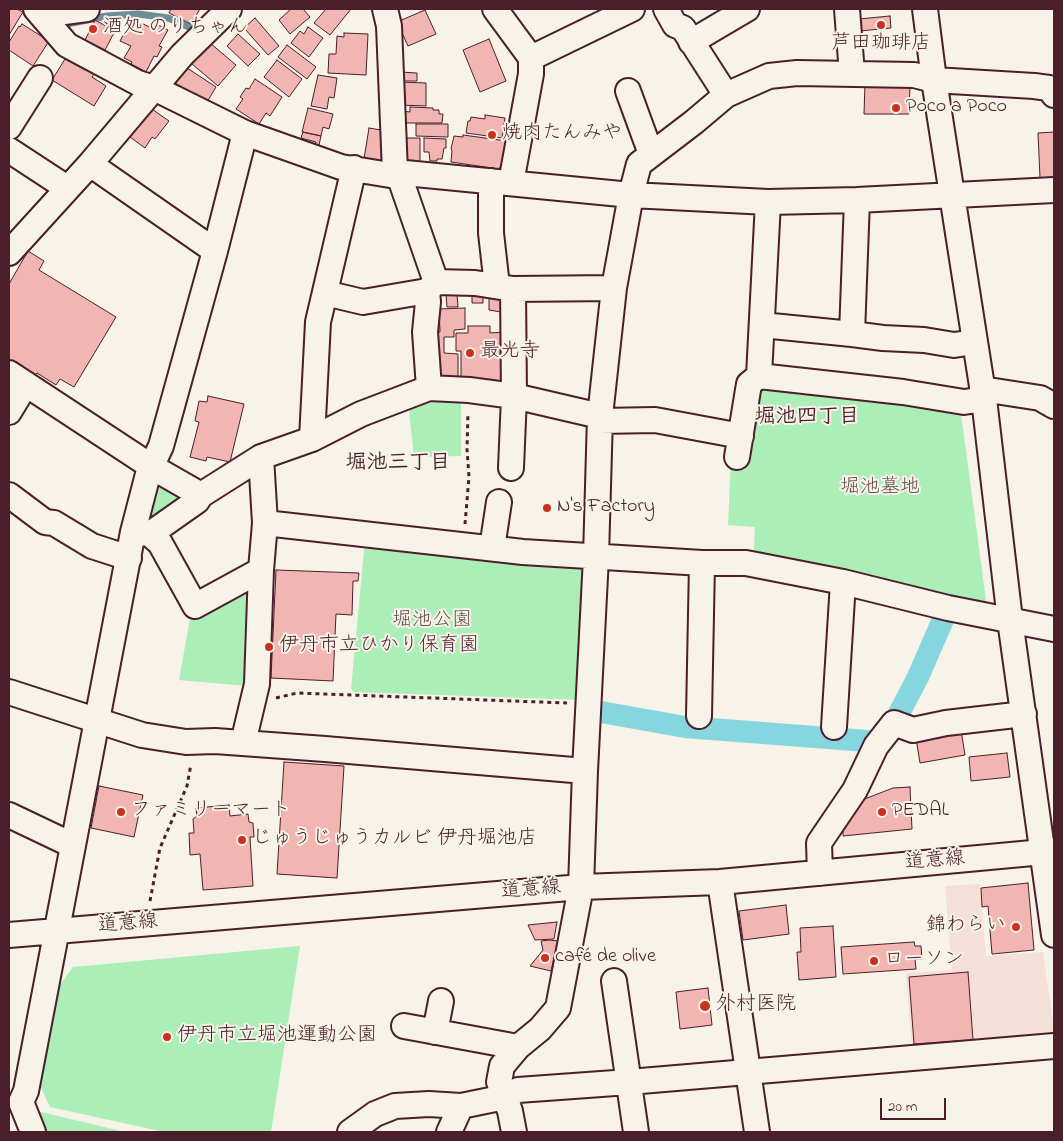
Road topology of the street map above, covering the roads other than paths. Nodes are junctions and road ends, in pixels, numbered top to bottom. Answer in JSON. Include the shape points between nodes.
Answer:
{"nodes":[{"id":1,"x":87,"y":9,"type":"edge"},
{"id":2,"x":229,"y":9,"type":"edge"},
{"id":3,"x":385,"y":9,"type":"edge"},
{"id":4,"x":495,"y":9,"type":"edge"},
{"id":5,"x":632,"y":9,"type":"edge"},
{"id":6,"x":666,"y":9,"type":"edge"},
{"id":7,"x":747,"y":9,"type":"edge"},
{"id":8,"x":847,"y":9,"type":"edge"},
{"id":9,"x":925,"y":9,"type":"edge"},
{"id":10,"x":38,"y":12,"type":"edge"},
{"id":11,"x":691,"y":42,"type":"junction"},
{"id":12,"x":531,"y":58,"type":"junction"},
{"id":13,"x":852,"y":74,"type":"junction"},
{"id":14,"x":40,"y":78,"type":"dead end"},
{"id":15,"x":934,"y":80,"type":"junction"},
{"id":16,"x":154,"y":88,"type":"junction"},
{"id":17,"x":628,"y":91,"type":"dead end"},
{"id":18,"x":726,"y":95,"type":"junction"},
{"id":19,"x":1054,"y":96,"type":"edge"},
{"id":20,"x":9,"y":127,"type":"edge"},
{"id":21,"x":246,"y":133,"type":"junction"},
{"id":22,"x":9,"y":150,"type":"edge"},
{"id":23,"x":651,"y":154,"type":"junction"},
{"id":24,"x":90,"y":164,"type":"junction"},
{"id":25,"x":354,"y":168,"type":"junction"},
{"id":26,"x":395,"y":172,"type":"junction"},
{"id":27,"x":501,"y":182,"type":"junction"},
{"id":28,"x":67,"y":188,"type":"junction"},
{"id":29,"x":1054,"y":190,"type":"edge"},
{"id":30,"x":631,"y":195,"type":"junction"},
{"id":31,"x":953,"y":195,"type":"junction"},
{"id":32,"x":857,"y":200,"type":"junction"},
{"id":33,"x":768,"y":202,"type":"junction"},
{"id":34,"x":215,"y":251,"type":"junction"},
{"id":35,"x":9,"y":253,"type":"edge"},
{"id":36,"x":431,"y":286,"type":"junction"},
{"id":37,"x":505,"y":288,"type":"junction"},
{"id":38,"x":614,"y":288,"type":"junction"},
{"id":39,"x":325,"y":293,"type":"junction"},
{"id":40,"x":762,"y":325,"type":"junction"},
{"id":41,"x":852,"y":334,"type":"junction"},
{"id":42,"x":974,"y":342,"type":"junction"},
{"id":43,"x":760,"y":376,"type":"junction"},
{"id":44,"x":17,"y":378,"type":"edge"},
{"id":45,"x":429,"y":388,"type":"junction"},
{"id":46,"x":983,"y":394,"type":"junction"},
{"id":47,"x":514,"y":396,"type":"junction"},
{"id":48,"x":1054,"y":406,"type":"edge"},
{"id":49,"x":9,"y":412,"type":"edge"},
{"id":50,"x":600,"y":418,"type":"junction"},
{"id":51,"x":312,"y":439,"type":"junction"},
{"id":52,"x":261,"y":457,"type":"junction"},
{"id":53,"x":152,"y":467,"type":"junction"},
{"id":54,"x":511,"y":468,"type":"dead end"},
{"id":55,"x":9,"y":495,"type":"edge"},
{"id":56,"x":201,"y":495,"type":"junction"},
{"id":57,"x":499,"y":502,"type":"dead end"},
{"id":58,"x":265,"y":523,"type":"junction"},
{"id":59,"x":142,"y":533,"type":"junction"},
{"id":60,"x":492,"y":548,"type":"junction"},
{"id":61,"x":596,"y":557,"type":"junction"},
{"id":62,"x":129,"y":558,"type":"junction"},
{"id":63,"x":702,"y":563,"type":"junction"},
{"id":64,"x":261,"y":570,"type":"junction"},
{"id":65,"x":843,"y":582,"type":"junction"},
{"id":66,"x":1010,"y":620,"type":"junction"},
{"id":67,"x":1054,"y":629,"type":"edge"},
{"id":68,"x":9,"y":692,"type":"edge"},
{"id":69,"x":1024,"y":714,"type":"junction"},
{"id":70,"x":699,"y":716,"type":"dead end"},
{"id":71,"x":96,"y":720,"type":"junction"},
{"id":72,"x":834,"y":726,"type":"dead end"},
{"id":73,"x":243,"y":743,"type":"junction"},
{"id":74,"x":585,"y":771,"type":"junction"},
{"id":75,"x":9,"y":815,"type":"edge"},
{"id":76,"x":72,"y":845,"type":"junction"},
{"id":77,"x":1048,"y":851,"type":"edge"},
{"id":78,"x":820,"y":873,"type":"junction"},
{"id":79,"x":720,"y":882,"type":"junction"},
{"id":80,"x":581,"y":886,"type":"junction"},
{"id":81,"x":55,"y":931,"type":"junction"},
{"id":82,"x":9,"y":935,"type":"edge"},
{"id":83,"x":1054,"y":935,"type":"edge"},
{"id":84,"x":614,"y":981,"type":"dead end"},
{"id":85,"x":441,"y":1001,"type":"dead end"},
{"id":86,"x":404,"y":1026,"type":"dead end"},
{"id":87,"x":435,"y":1032,"type":"junction"},
{"id":88,"x":1054,"y":1046,"type":"edge"},
{"id":89,"x":518,"y":1047,"type":"junction"},
{"id":90,"x":747,"y":1072,"type":"junction"},
{"id":91,"x":629,"y":1082,"type":"junction"},
{"id":92,"x":505,"y":1097,"type":"junction"},
{"id":93,"x":461,"y":1106,"type":"junction"},
{"id":94,"x":33,"y":1132,"type":"edge"},
{"id":95,"x":350,"y":1132,"type":"edge"},
{"id":96,"x":449,"y":1132,"type":"edge"},
{"id":97,"x":514,"y":1132,"type":"edge"},
{"id":98,"x":636,"y":1132,"type":"edge"},
{"id":99,"x":757,"y":1132,"type":"edge"}],
"edges":[{"from":1,"to":10,"type":"street"},
{"from":2,"to":16,"type":"street"},
{"from":3,"to":26,"type":"street","via":[[389,26]]},
{"from":4,"to":12,"type":"street"},
{"from":5,"to":12,"type":"street"},
{"from":6,"to":11,"type":"street"},
{"from":7,"to":11,"type":"street"},
{"from":8,"to":13,"type":"street"},
{"from":9,"to":15,"type":"street"},
{"from":10,"to":16,"type":"street","via":[[67,45],[138,83]]},
{"from":11,"to":18,"type":"street"},
{"from":12,"to":27,"type":"street","via":[[531,74]]},
{"from":13,"to":15,"type":"street","via":[[914,76]]},
{"from":13,"to":18,"type":"street","via":[[769,76]]},
{"from":14,"to":20,"type":"street"},
{"from":15,"to":19,"type":"street","via":[[1034,86],[1049,88]]},
{"from":15,"to":31,"type":"street"},
{"from":16,"to":21,"type":"street"},
{"from":16,"to":24,"type":"street"},
{"from":17,"to":23,"type":"street"},
{"from":18,"to":23,"type":"street"},
{"from":21,"to":25,"type":"street","via":[[341,167]]},
{"from":21,"to":34,"type":"street"},
{"from":22,"to":28,"type":"street"},
{"from":23,"to":30,"type":"street","via":[[639,164]]},
{"from":24,"to":28,"type":"street"},
{"from":24,"to":34,"type":"street"},
{"from":25,"to":26,"type":"street","via":[[390,175]]},
{"from":25,"to":39,"type":"street"},
{"from":26,"to":27,"type":"street"},
{"from":26,"to":36,"type":"street","via":[[401,181]]},
{"from":27,"to":30,"type":"street"},
{"from":27,"to":37,"type":"street","via":[[491,233]]},
{"from":28,"to":35,"type":"street"},
{"from":29,"to":31,"type":"street"},
{"from":30,"to":33,"type":"street"},
{"from":30,"to":38,"type":"street"},
{"from":31,"to":32,"type":"street"},
{"from":31,"to":42,"type":"street"},
{"from":32,"to":33,"type":"street"},
{"from":32,"to":41,"type":"street"},
{"from":33,"to":40,"type":"street"},
{"from":34,"to":53,"type":"street","via":[[162,446]]},
{"from":36,"to":37,"type":"street","via":[[475,283]]},
{"from":36,"to":39,"type":"street","via":[[363,302]]},
{"from":36,"to":45,"type":"street","via":[[425,332]]},
{"from":37,"to":38,"type":"street"},
{"from":37,"to":47,"type":"street"},
{"from":38,"to":50,"type":"street"},
{"from":39,"to":51,"type":"street","via":[[318,322]]},
{"from":40,"to":41,"type":"street"},
{"from":40,"to":43,"type":"street"},
{"from":41,"to":42,"type":"street","via":[[954,345]]},
{"from":42,"to":46,"type":"street"},
{"from":43,"to":46,"type":"street","via":[[964,402]]},
{"from":43,"to":50,"type":"street","via":[[749,384],[739,447],[655,420]]},
{"from":44,"to":49,"type":"street"},
{"from":44,"to":53,"type":"street"},
{"from":45,"to":47,"type":"street"},
{"from":45,"to":51,"type":"street","via":[[361,414]]},
{"from":46,"to":48,"type":"street","via":[[1040,398]]},
{"from":46,"to":66,"type":"street"},
{"from":47,"to":50,"type":"street"},
{"from":47,"to":54,"type":"street"},
{"from":50,"to":61,"type":"street"},
{"from":51,"to":52,"type":"street"},
{"from":52,"to":56,"type":"street"},
{"from":52,"to":58,"type":"street"},
{"from":53,"to":56,"type":"street"},
{"from":53,"to":59,"type":"street","via":[[148,474]]},
{"from":55,"to":62,"type":"street","via":[[45,522],[54,523],[92,546]]},
{"from":56,"to":59,"type":"street","via":[[197,501]]},
{"from":57,"to":60,"type":"street"},
{"from":58,"to":60,"type":"street"},
{"from":58,"to":64,"type":"street"},
{"from":59,"to":62,"type":"street"},
{"from":59,"to":64,"type":"street","via":[[160,544],[195,606]]},
{"from":60,"to":61,"type":"street"},
{"from":61,"to":63,"type":"street"},
{"from":61,"to":74,"type":"street"},
{"from":62,"to":71,"type":"street"},
{"from":63,"to":65,"type":"street","via":[[746,563]]},
{"from":63,"to":70,"type":"street"},
{"from":64,"to":73,"type":"street","via":[[257,684]]},
{"from":65,"to":66,"type":"street"},
{"from":65,"to":72,"type":"street"},
{"from":66,"to":67,"type":"street"},
{"from":66,"to":69,"type":"street"},
{"from":68,"to":71,"type":"street"},
{"from":69,"to":77,"type":"street"},
{"from":69,"to":78,"type":"street","via":[[946,722],[913,730],[894,723],[876,746],[855,790],[818,843]]},
{"from":71,"to":73,"type":"street","via":[[142,735],[186,742]]},
{"from":71,"to":76,"type":"street"},
{"from":73,"to":74,"type":"street"},
{"from":74,"to":80,"type":"street"},
{"from":75,"to":76,"type":"street"},
{"from":76,"to":81,"type":"street"},
{"from":77,"to":78,"type":"street","name":"道意線"},
{"from":77,"to":83,"type":"street"},
{"from":78,"to":79,"type":"street","name":"道意線"},
{"from":79,"to":80,"type":"street","name":"道意線"},
{"from":79,"to":90,"type":"street"},
{"from":80,"to":81,"type":"street","name":"道意線"},
{"from":80,"to":89,"type":"street","via":[[558,1008]]},
{"from":81,"to":82,"type":"street","name":"道意線"},
{"from":81,"to":94,"type":"street","via":[[26,1091],[21,1102]]},
{"from":84,"to":91,"type":"street"},
{"from":85,"to":87,"type":"street"},
{"from":86,"to":87,"type":"street"},
{"from":87,"to":89,"type":"street"},
{"from":88,"to":90,"type":"street"},
{"from":89,"to":92,"type":"street","via":[[502,1066],[499,1082]]},
{"from":90,"to":91,"type":"street"},
{"from":90,"to":99,"type":"street"},
{"from":91,"to":92,"type":"street","via":[[518,1090]]},
{"from":91,"to":98,"type":"street"},
{"from":92,"to":93,"type":"street"},
{"from":92,"to":97,"type":"street"},
{"from":93,"to":95,"type":"street","via":[[395,1106],[375,1114]]},
{"from":93,"to":96,"type":"street"}]}
